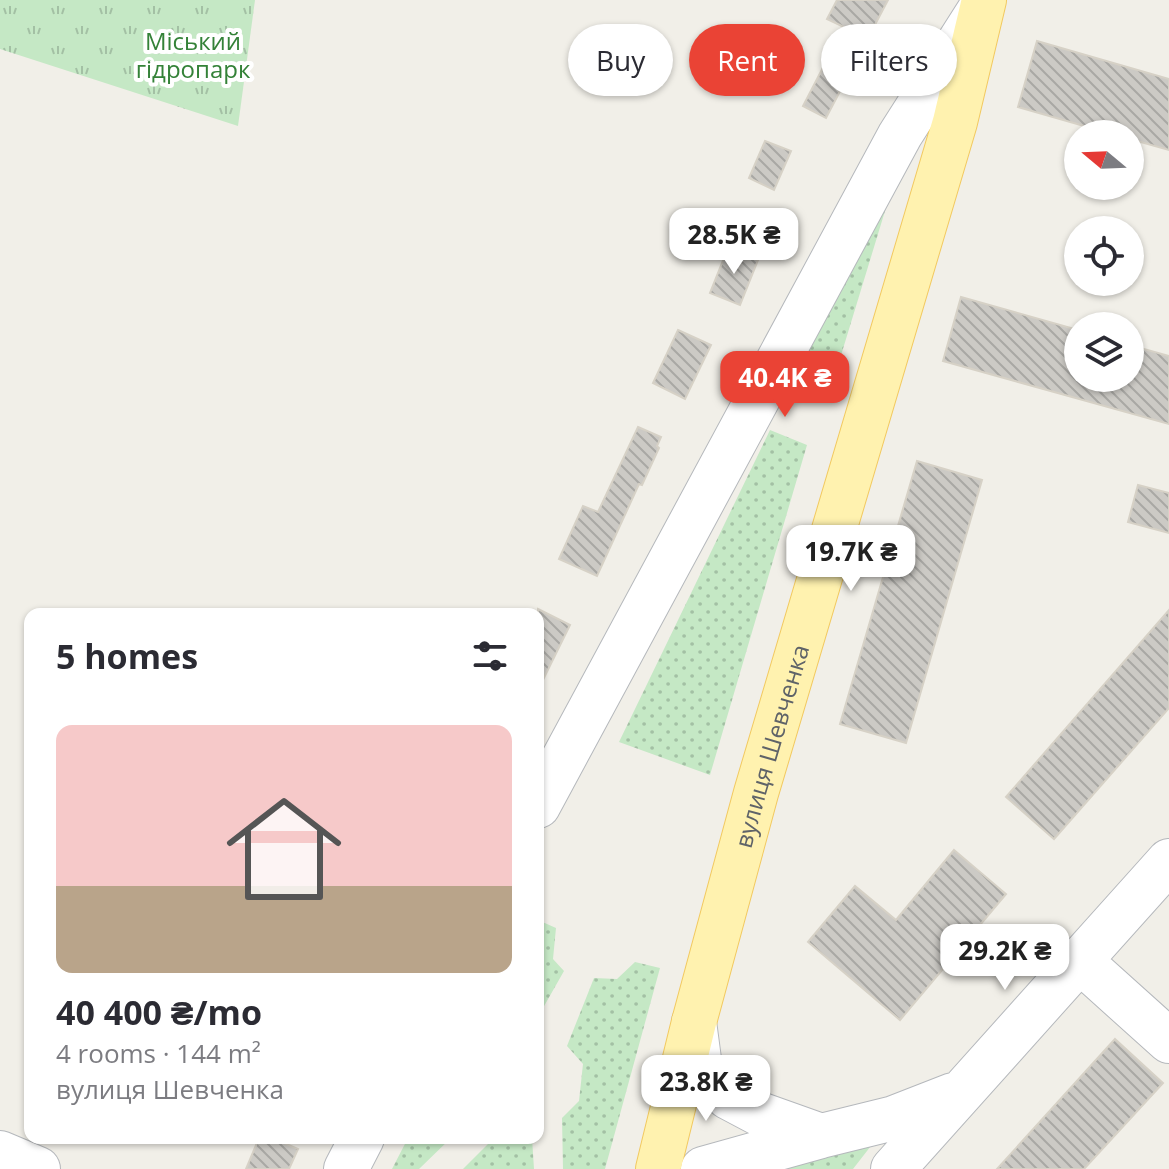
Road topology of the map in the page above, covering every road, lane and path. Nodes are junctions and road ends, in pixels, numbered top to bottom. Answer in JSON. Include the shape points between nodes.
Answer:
{"nodes":[{"id":1,"x":984,"y":2,"type":"edge"},
{"id":2,"x":544,"y":795,"type":"edge"},
{"id":3,"x":1169,"y":861,"type":"edge"},
{"id":4,"x":1079,"y":960,"type":"junction"},
{"id":5,"x":694,"y":1022,"type":"junction"},
{"id":6,"x":1169,"y":1041,"type":"edge"},
{"id":7,"x":961,"y":1091,"type":"junction"},
{"id":8,"x":821,"y":1136,"type":"junction"},
{"id":9,"x":359,"y":1144,"type":"edge"},
{"id":10,"x":0,"y":1153,"type":"edge"},
{"id":11,"x":38,"y":1169,"type":"edge"},
{"id":12,"x":346,"y":1169,"type":"edge"},
{"id":13,"x":658,"y":1169,"type":"edge"},
{"id":14,"x":703,"y":1169,"type":"edge"},
{"id":15,"x":893,"y":1169,"type":"edge"}],
"edges":[{"from":1,"to":2,"type":"street","via":[[900,135]]},
{"from":1,"to":5,"type":"main road","name":"вулиця Шевченка","via":[[955,122],[760,778]]},
{"from":3,"to":4,"type":"street"},
{"from":4,"to":6,"type":"street"},
{"from":4,"to":7,"type":"street"},
{"from":5,"to":8,"type":"street","via":[[700,1067],[728,1097]]},
{"from":5,"to":13,"type":"main road","name":"вулиця Шевченка"},
{"from":7,"to":8,"type":"street","via":[[894,1118]]},
{"from":7,"to":15,"type":"street"},
{"from":8,"to":14,"type":"street"},
{"from":9,"to":12,"type":"street"},
{"from":10,"to":11,"type":"street"}]}
